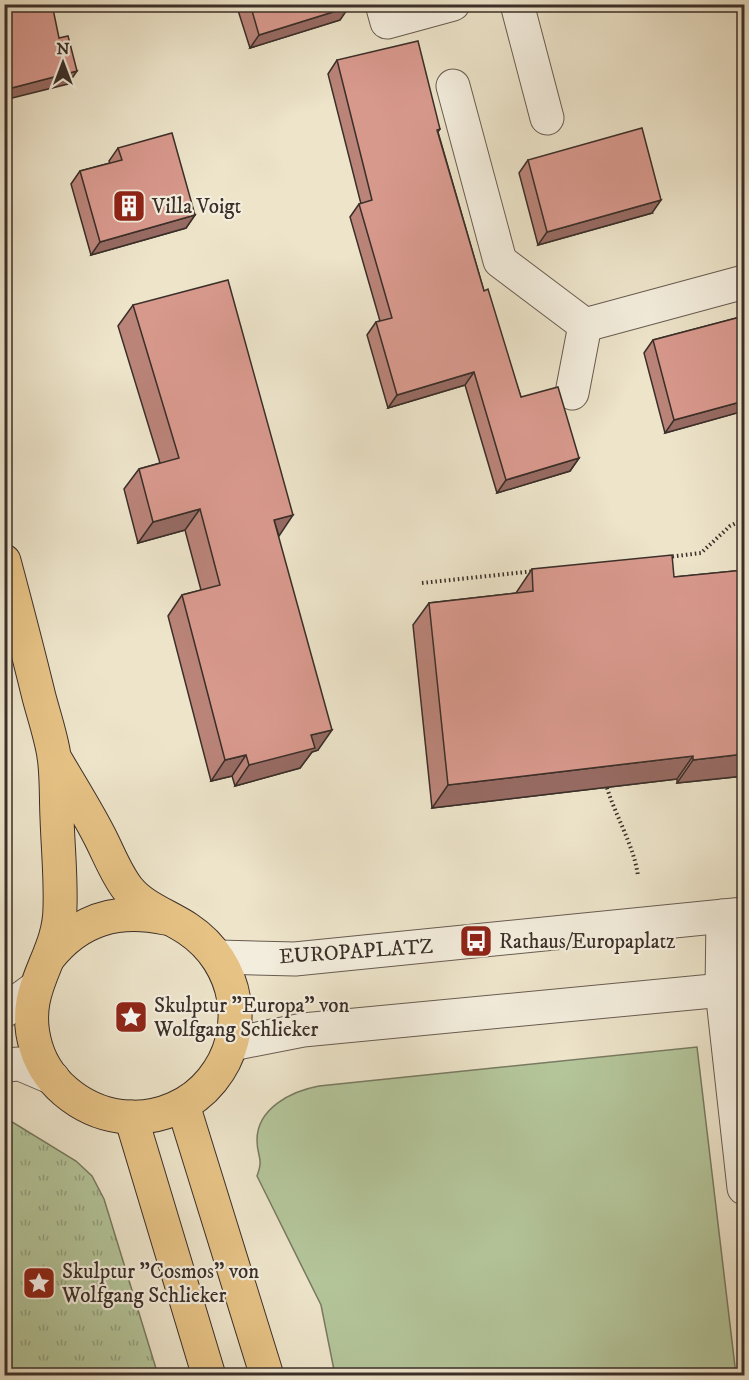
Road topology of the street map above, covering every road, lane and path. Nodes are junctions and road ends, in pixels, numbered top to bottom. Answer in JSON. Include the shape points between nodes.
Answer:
{"nodes":[{"id":1,"x":382,"y":4,"type":"edge"},
{"id":2,"x":453,"y":4,"type":"edge"},
{"id":3,"x":517,"y":4,"type":"edge"},
{"id":4,"x":453,"y":86,"type":"dead end"},
{"id":5,"x":548,"y":118,"type":"dead end"},
{"id":6,"x":744,"y":282,"type":"edge"},
{"id":7,"x":585,"y":325,"type":"junction"},
{"id":8,"x":572,"y":393,"type":"dead end"},
{"id":9,"x":744,"y":519,"type":"edge"},
{"id":10,"x":666,"y":557,"type":"edge"},
{"id":11,"x":4,"y":561,"type":"edge"},
{"id":12,"x":538,"y":570,"type":"edge"},
{"id":13,"x":422,"y":583,"type":"dead end"},
{"id":14,"x":54,"y":757,"type":"junction"},
{"id":15,"x":607,"y":788,"type":"edge"},
{"id":16,"x":638,"y":876,"type":"dead end"},
{"id":17,"x":734,"y":915,"type":"edge"},
{"id":18,"x":165,"y":918,"type":"junction"},
{"id":19,"x":218,"y":957,"type":"junction"},
{"id":20,"x":48,"y":959,"type":"junction"},
{"id":21,"x":34,"y":989,"type":"junction"},
{"id":22,"x":733,"y":989,"type":"edge"},
{"id":23,"x":4,"y":1011,"type":"edge"},
{"id":24,"x":232,"y":1044,"type":"junction"},
{"id":25,"x":4,"y":1065,"type":"edge"},
{"id":26,"x":53,"y":1078,"type":"junction"},
{"id":27,"x":183,"y":1105,"type":"junction"},
{"id":28,"x":130,"y":1118,"type":"junction"},
{"id":29,"x":744,"y":1188,"type":"edge"},
{"id":30,"x":209,"y":1376,"type":"edge"},
{"id":31,"x":267,"y":1376,"type":"edge"}],
"edges":[{"from":1,"to":2,"type":"street","via":[[387,22]]},
{"from":3,"to":5,"type":"street"},
{"from":4,"to":7,"type":"street","via":[[500,261]]},
{"from":6,"to":7,"type":"street"},
{"from":7,"to":8,"type":"street"},
{"from":9,"to":10,"type":"path","via":[[730,526],[701,553]]},
{"from":11,"to":14,"type":"main road"},
{"from":12,"to":13,"type":"path"},
{"from":14,"to":18,"type":"main road","via":[[129,890]]},
{"from":14,"to":20,"type":"main road","via":[[60,911]]},
{"from":15,"to":16,"type":"path","via":[[636,860]]},
{"from":17,"to":19,"type":"street","name":"EUROPAPLATZ","via":[[295,959]]},
{"from":17,"to":22,"type":"street"},
{"from":18,"to":19,"type":"main road","via":[[186,927]]},
{"from":18,"to":20,"type":"main road","via":[[121,913],[100,919],[62,941]]},
{"from":19,"to":24,"type":"main road","via":[[234,999]]},
{"from":20,"to":21,"type":"main road"},
{"from":21,"to":23,"type":"street"},
{"from":21,"to":26,"type":"main road","via":[[33,1036]]},
{"from":22,"to":24,"type":"street","via":[[303,1030]]},
{"from":22,"to":29,"type":"street"},
{"from":24,"to":27,"type":"main road","via":[[218,1073]]},
{"from":25,"to":26,"type":"street","via":[[20,1064]]},
{"from":26,"to":28,"type":"main road","via":[[87,1106]]},
{"from":27,"to":28,"type":"main road"},
{"from":27,"to":31,"type":"main road"},
{"from":28,"to":30,"type":"main road"}]}
